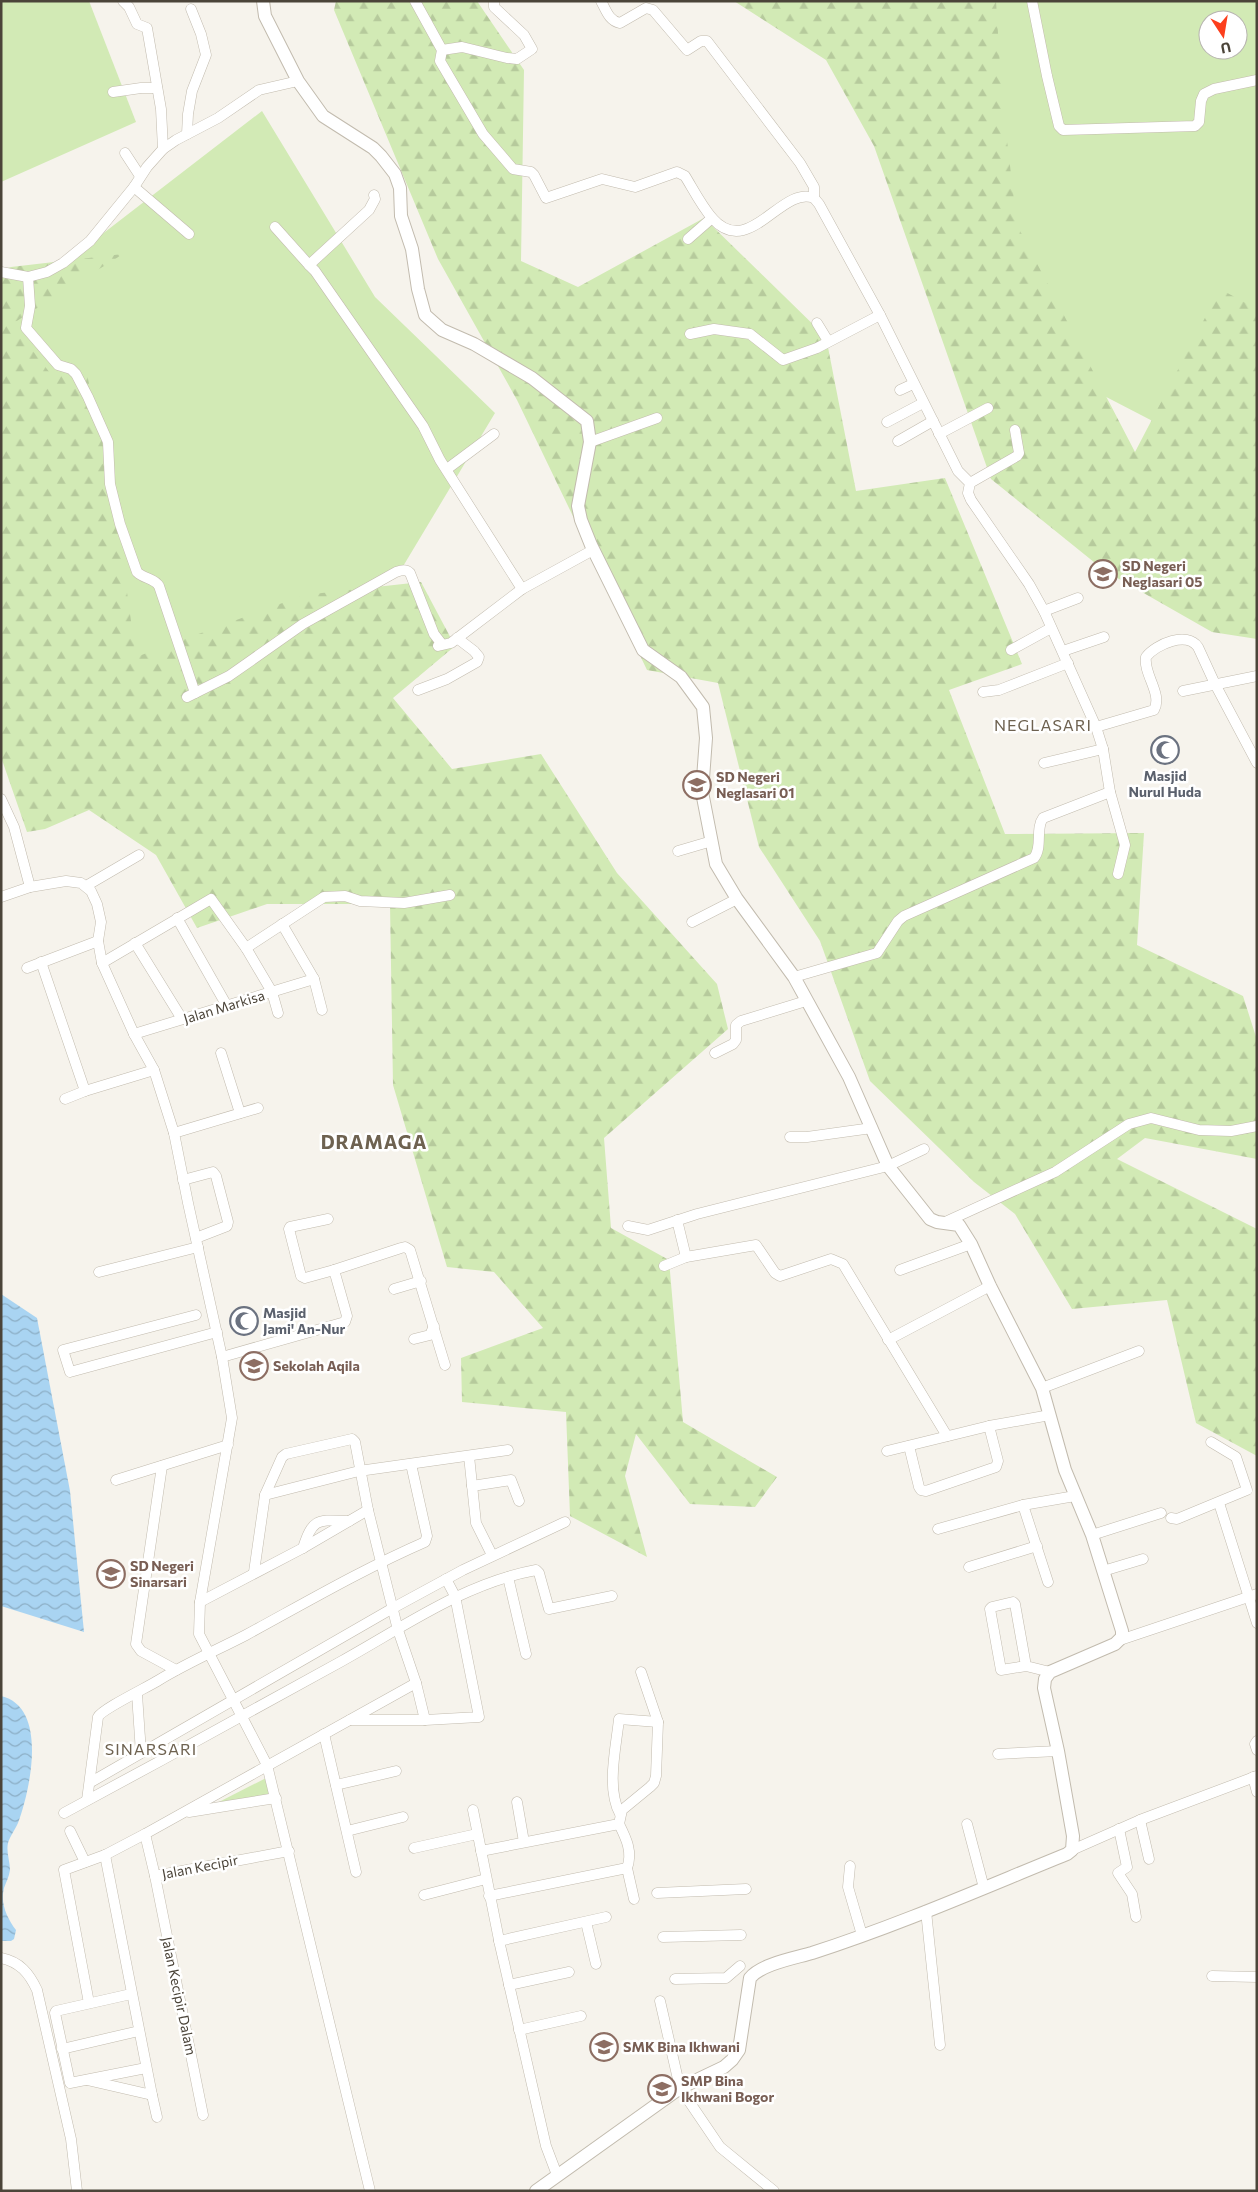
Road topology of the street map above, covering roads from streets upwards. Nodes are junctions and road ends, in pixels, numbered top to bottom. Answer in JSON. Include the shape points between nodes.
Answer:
{"nodes":[{"id":1,"x":123,"y":1,"type":"edge"},
{"id":2,"x":263,"y":1,"type":"edge"},
{"id":3,"x":415,"y":1,"type":"edge"},
{"id":4,"x":494,"y":1,"type":"edge"},
{"id":5,"x":601,"y":1,"type":"edge"},
{"id":6,"x":1032,"y":1,"type":"edge"},
{"id":7,"x":191,"y":9,"type":"dead end"},
{"id":8,"x":442,"y":50,"type":"junction"},
{"id":9,"x":1257,"y":80,"type":"edge"},
{"id":10,"x":298,"y":81,"type":"junction"},
{"id":11,"x":157,"y":88,"type":"junction"},
{"id":12,"x":113,"y":92,"type":"dead end"},
{"id":13,"x":187,"y":134,"type":"junction"},
{"id":14,"x":163,"y":150,"type":"junction"},
{"id":15,"x":125,"y":153,"type":"dead end"},
{"id":16,"x":140,"y":176,"type":"junction"},
{"id":17,"x":134,"y":187,"type":"junction"},
{"id":18,"x":374,"y":195,"type":"dead end"},
{"id":19,"x":814,"y":198,"type":"junction"},
{"id":20,"x":712,"y":218,"type":"junction"},
{"id":21,"x":275,"y":227,"type":"dead end"},
{"id":22,"x":189,"y":234,"type":"dead end"},
{"id":23,"x":688,"y":238,"type":"dead end"},
{"id":24,"x":309,"y":266,"type":"junction"},
{"id":25,"x":1,"y":272,"type":"edge"},
{"id":26,"x":28,"y":277,"type":"junction"},
{"id":27,"x":880,"y":315,"type":"junction"},
{"id":28,"x":817,"y":323,"type":"dead end"},
{"id":29,"x":690,"y":334,"type":"dead end"},
{"id":30,"x":828,"y":342,"type":"junction"},
{"id":31,"x":913,"y":384,"type":"junction"},
{"id":32,"x":900,"y":390,"type":"dead end"},
{"id":33,"x":923,"y":403,"type":"junction"},
{"id":34,"x":988,"y":408,"type":"dead end"},
{"id":35,"x":657,"y":418,"type":"dead end"},
{"id":36,"x":933,"y":421,"type":"junction"},
{"id":37,"x":887,"y":422,"type":"dead end"},
{"id":38,"x":1015,"y":430,"type":"dead end"},
{"id":39,"x":494,"y":434,"type":"dead end"},
{"id":40,"x":939,"y":434,"type":"junction"},
{"id":41,"x":898,"y":441,"type":"dead end"},
{"id":42,"x":590,"y":442,"type":"junction"},
{"id":43,"x":447,"y":469,"type":"junction"},
{"id":44,"x":970,"y":483,"type":"junction"},
{"id":45,"x":593,"y":550,"type":"junction"},
{"id":46,"x":522,"y":589,"type":"junction"},
{"id":47,"x":1078,"y":598,"type":"dead end"},
{"id":48,"x":1044,"y":610,"type":"junction"},
{"id":49,"x":1051,"y":628,"type":"junction"},
{"id":50,"x":1104,"y":637,"type":"dead end"},
{"id":51,"x":457,"y":638,"type":"junction"},
{"id":52,"x":1011,"y":650,"type":"dead end"},
{"id":53,"x":1063,"y":651,"type":"junction"},
{"id":54,"x":1068,"y":663,"type":"junction"},
{"id":55,"x":1257,"y":676,"type":"edge"},
{"id":56,"x":1214,"y":684,"type":"junction"},
{"id":57,"x":418,"y":690,"type":"dead end"},
{"id":58,"x":1183,"y":691,"type":"dead end"},
{"id":59,"x":984,"y":692,"type":"dead end"},
{"id":60,"x":1096,"y":728,"type":"junction"},
{"id":61,"x":1103,"y":750,"type":"junction"},
{"id":62,"x":1044,"y":763,"type":"dead end"},
{"id":63,"x":1257,"y":763,"type":"edge"},
{"id":64,"x":1110,"y":792,"type":"junction"},
{"id":65,"x":1,"y":799,"type":"edge"},
{"id":66,"x":712,"y":841,"type":"junction"},
{"id":67,"x":678,"y":851,"type":"dead end"},
{"id":68,"x":139,"y":854,"type":"dead end"},
{"id":69,"x":1118,"y":874,"type":"dead end"},
{"id":70,"x":30,"y":886,"type":"junction"},
{"id":71,"x":86,"y":886,"type":"junction"},
{"id":72,"x":450,"y":896,"type":"dead end"},
{"id":73,"x":1,"y":897,"type":"edge"},
{"id":74,"x":737,"y":899,"type":"junction"},
{"id":75,"x":177,"y":918,"type":"junction"},
{"id":76,"x":692,"y":922,"type":"dead end"},
{"id":77,"x":282,"y":924,"type":"junction"},
{"id":78,"x":98,"y":942,"type":"junction"},
{"id":79,"x":135,"y":943,"type":"junction"},
{"id":80,"x":246,"y":948,"type":"junction"},
{"id":81,"x":42,"y":962,"type":"junction"},
{"id":82,"x":102,"y":963,"type":"junction"},
{"id":83,"x":27,"y":968,"type":"dead end"},
{"id":84,"x":794,"y":976,"type":"junction"},
{"id":85,"x":314,"y":979,"type":"junction"},
{"id":86,"x":272,"y":992,"type":"junction"},
{"id":87,"x":806,"y":1001,"type":"junction"},
{"id":88,"x":227,"y":1006,"type":"junction"},
{"id":89,"x":322,"y":1010,"type":"dead end"},
{"id":90,"x":278,"y":1013,"type":"dead end"},
{"id":91,"x":182,"y":1019,"type":"junction"},
{"id":92,"x":134,"y":1034,"type":"junction"},
{"id":93,"x":221,"y":1053,"type":"dead end"},
{"id":94,"x":715,"y":1053,"type":"dead end"},
{"id":95,"x":154,"y":1070,"type":"junction"},
{"id":96,"x":85,"y":1091,"type":"junction"},
{"id":97,"x":64,"y":1099,"type":"dead end"},
{"id":98,"x":258,"y":1108,"type":"dead end"},
{"id":99,"x":240,"y":1113,"type":"junction"},
{"id":100,"x":1257,"y":1126,"type":"edge"},
{"id":101,"x":872,"y":1128,"type":"junction"},
{"id":102,"x":174,"y":1133,"type":"junction"},
{"id":103,"x":790,"y":1137,"type":"dead end"},
{"id":104,"x":924,"y":1149,"type":"dead end"},
{"id":105,"x":888,"y":1166,"type":"junction"},
{"id":106,"x":184,"y":1180,"type":"junction"},
{"id":107,"x":328,"y":1220,"type":"dead end"},
{"id":108,"x":677,"y":1220,"type":"junction"},
{"id":109,"x":943,"y":1223,"type":"junction"},
{"id":110,"x":628,"y":1226,"type":"dead end"},
{"id":111,"x":197,"y":1242,"type":"junction"},
{"id":112,"x":971,"y":1244,"type":"junction"},
{"id":113,"x":686,"y":1257,"type":"junction"},
{"id":114,"x":664,"y":1266,"type":"dead end"},
{"id":115,"x":334,"y":1270,"type":"junction"},
{"id":116,"x":900,"y":1270,"type":"dead end"},
{"id":117,"x":99,"y":1272,"type":"dead end"},
{"id":118,"x":421,"y":1282,"type":"junction"},
{"id":119,"x":990,"y":1286,"type":"junction"},
{"id":120,"x":394,"y":1289,"type":"dead end"},
{"id":121,"x":196,"y":1315,"type":"dead end"},
{"id":122,"x":434,"y":1326,"type":"junction"},
{"id":123,"x":217,"y":1332,"type":"junction"},
{"id":124,"x":414,"y":1338,"type":"dead end"},
{"id":125,"x":888,"y":1340,"type":"junction"},
{"id":126,"x":1140,"y":1351,"type":"dead end"},
{"id":127,"x":222,"y":1357,"type":"junction"},
{"id":128,"x":445,"y":1365,"type":"dead end"},
{"id":129,"x":1042,"y":1388,"type":"junction"},
{"id":130,"x":1050,"y":1415,"type":"junction"},
{"id":131,"x":989,"y":1426,"type":"junction"},
{"id":132,"x":946,"y":1436,"type":"junction"},
{"id":133,"x":1211,"y":1442,"type":"dead end"},
{"id":134,"x":228,"y":1445,"type":"junction"},
{"id":135,"x":909,"y":1446,"type":"junction"},
{"id":136,"x":508,"y":1450,"type":"dead end"},
{"id":137,"x":887,"y":1451,"type":"dead end"},
{"id":138,"x":468,"y":1456,"type":"junction"},
{"id":139,"x":411,"y":1464,"type":"junction"},
{"id":140,"x":162,"y":1466,"type":"junction"},
{"id":141,"x":359,"y":1471,"type":"junction"},
{"id":142,"x":116,"y":1480,"type":"dead end"},
{"id":143,"x":472,"y":1486,"type":"junction"},
{"id":144,"x":265,"y":1495,"type":"junction"},
{"id":145,"x":1075,"y":1496,"type":"junction"},
{"id":146,"x":519,"y":1501,"type":"dead end"},
{"id":147,"x":1219,"y":1504,"type":"junction"},
{"id":148,"x":1023,"y":1505,"type":"junction"},
{"id":149,"x":368,"y":1510,"type":"junction"},
{"id":150,"x":1161,"y":1513,"type":"dead end"},
{"id":151,"x":1171,"y":1518,"type":"dead end"},
{"id":152,"x":350,"y":1521,"type":"junction"},
{"id":153,"x":565,"y":1522,"type":"dead end"},
{"id":154,"x":938,"y":1529,"type":"dead end"},
{"id":155,"x":1092,"y":1535,"type":"junction"},
{"id":156,"x":1036,"y":1546,"type":"junction"},
{"id":157,"x":303,"y":1548,"type":"junction"},
{"id":158,"x":492,"y":1555,"type":"junction"},
{"id":159,"x":1143,"y":1559,"type":"dead end"},
{"id":160,"x":382,"y":1561,"type":"junction"},
{"id":161,"x":968,"y":1567,"type":"dead end"},
{"id":162,"x":1103,"y":1571,"type":"junction"},
{"id":163,"x":254,"y":1572,"type":"junction"},
{"id":164,"x":508,"y":1577,"type":"junction"},
{"id":165,"x":446,"y":1579,"type":"junction"},
{"id":166,"x":1048,"y":1582,"type":"dead end"},
{"id":167,"x":455,"y":1596,"type":"junction"},
{"id":168,"x":612,"y":1596,"type":"dead end"},
{"id":169,"x":1253,"y":1596,"type":"edge"},
{"id":170,"x":200,"y":1602,"type":"junction"},
{"id":171,"x":393,"y":1608,"type":"junction"},
{"id":172,"x":1257,"y":1623,"type":"edge"},
{"id":173,"x":398,"y":1630,"type":"junction"},
{"id":174,"x":1120,"y":1640,"type":"junction"},
{"id":175,"x":526,"y":1654,"type":"dead end"},
{"id":176,"x":209,"y":1655,"type":"junction"},
{"id":177,"x":1026,"y":1666,"type":"junction"},
{"id":178,"x":176,"y":1670,"type":"junction"},
{"id":179,"x":641,"y":1672,"type":"dead end"},
{"id":180,"x":1050,"y":1672,"type":"junction"},
{"id":181,"x":416,"y":1683,"type":"junction"},
{"id":182,"x":137,"y":1694,"type":"junction"},
{"id":183,"x":234,"y":1699,"type":"junction"},
{"id":184,"x":243,"y":1716,"type":"junction"},
{"id":185,"x":349,"y":1720,"type":"junction"},
{"id":186,"x":425,"y":1720,"type":"junction"},
{"id":187,"x":658,"y":1722,"type":"junction"},
{"id":188,"x":324,"y":1734,"type":"junction"},
{"id":189,"x":1257,"y":1740,"type":"edge"},
{"id":190,"x":1257,"y":1750,"type":"edge"},
{"id":191,"x":1058,"y":1751,"type":"junction"},
{"id":192,"x":141,"y":1753,"type":"junction"},
{"id":193,"x":998,"y":1754,"type":"dead end"},
{"id":194,"x":267,"y":1765,"type":"junction"},
{"id":195,"x":396,"y":1771,"type":"dead end"},
{"id":196,"x":1255,"y":1776,"type":"edge"},
{"id":197,"x":91,"y":1782,"type":"junction"},
{"id":198,"x":336,"y":1785,"type":"junction"},
{"id":199,"x":1257,"y":1792,"type":"edge"},
{"id":200,"x":276,"y":1798,"type":"junction"},
{"id":201,"x":87,"y":1800,"type":"junction"},
{"id":202,"x":517,"y":1802,"type":"dead end"},
{"id":203,"x":472,"y":1810,"type":"dead end"},
{"id":204,"x":64,"y":1813,"type":"dead end"},
{"id":205,"x":181,"y":1814,"type":"junction"},
{"id":206,"x":404,"y":1817,"type":"dead end"},
{"id":207,"x":619,"y":1819,"type":"junction"},
{"id":208,"x":1140,"y":1820,"type":"junction"},
{"id":209,"x":967,"y":1824,"type":"dead end"},
{"id":210,"x":1120,"y":1829,"type":"junction"},
{"id":211,"x":70,"y":1831,"type":"dead end"},
{"id":212,"x":347,"y":1831,"type":"junction"},
{"id":213,"x":145,"y":1834,"type":"junction"},
{"id":214,"x":477,"y":1834,"type":"junction"},
{"id":215,"x":524,"y":1842,"type":"junction"},
{"id":216,"x":414,"y":1848,"type":"dead end"},
{"id":217,"x":1072,"y":1850,"type":"junction"},
{"id":218,"x":289,"y":1851,"type":"junction"},
{"id":219,"x":481,"y":1851,"type":"junction"},
{"id":220,"x":105,"y":1855,"type":"junction"},
{"id":221,"x":1149,"y":1859,"type":"dead end"},
{"id":222,"x":86,"y":1862,"type":"junction"},
{"id":223,"x":850,"y":1866,"type":"dead end"},
{"id":224,"x":626,"y":1868,"type":"junction"},
{"id":225,"x":356,"y":1872,"type":"dead end"},
{"id":226,"x":155,"y":1876,"type":"junction"},
{"id":227,"x":486,"y":1879,"type":"junction"},
{"id":228,"x":984,"y":1888,"type":"junction"},
{"id":229,"x":746,"y":1889,"type":"dead end"},
{"id":230,"x":658,"y":1893,"type":"dead end"},
{"id":231,"x":424,"y":1894,"type":"dead end"},
{"id":232,"x":489,"y":1896,"type":"junction"},
{"id":233,"x":634,"y":1899,"type":"dead end"},
{"id":234,"x":926,"y":1911,"type":"junction"},
{"id":235,"x":1136,"y":1917,"type":"dead end"},
{"id":236,"x":606,"y":1918,"type":"dead end"},
{"id":237,"x":586,"y":1922,"type":"junction"},
{"id":238,"x":742,"y":1935,"type":"dead end"},
{"id":239,"x":862,"y":1935,"type":"junction"},
{"id":240,"x":663,"y":1937,"type":"dead end"},
{"id":241,"x":499,"y":1940,"type":"junction"},
{"id":242,"x":1,"y":1958,"type":"edge"},
{"id":243,"x":596,"y":1964,"type":"dead end"},
{"id":244,"x":740,"y":1966,"type":"dead end"},
{"id":245,"x":569,"y":1972,"type":"dead end"},
{"id":246,"x":1212,"y":1976,"type":"dead end"},
{"id":247,"x":1257,"y":1977,"type":"edge"},
{"id":248,"x":675,"y":1980,"type":"dead end"},
{"id":249,"x":509,"y":1985,"type":"junction"},
{"id":250,"x":131,"y":1994,"type":"junction"},
{"id":251,"x":660,"y":2001,"type":"dead end"},
{"id":252,"x":89,"y":2003,"type":"junction"},
{"id":253,"x":581,"y":2016,"type":"dead end"},
{"id":254,"x":519,"y":2030,"type":"junction"},
{"id":255,"x":139,"y":2031,"type":"junction"},
{"id":256,"x":940,"y":2045,"type":"dead end"},
{"id":257,"x":62,"y":2049,"type":"junction"},
{"id":258,"x":146,"y":2068,"type":"junction"},
{"id":259,"x":87,"y":2080,"type":"junction"},
{"id":260,"x":680,"y":2088,"type":"junction"},
{"id":261,"x":152,"y":2095,"type":"junction"},
{"id":262,"x":204,"y":2115,"type":"dead end"},
{"id":263,"x":157,"y":2117,"type":"dead end"},
{"id":264,"x":557,"y":2175,"type":"junction"},
{"id":265,"x":77,"y":2191,"type":"edge"},
{"id":266,"x":370,"y":2191,"type":"edge"},
{"id":267,"x":536,"y":2191,"type":"edge"},
{"id":268,"x":774,"y":2191,"type":"edge"}],
"edges":[{"from":1,"to":11,"type":"street","via":[[136,24],[147,28]]},
{"from":2,"to":10,"type":"street","via":[[265,16]]},
{"from":3,"to":8,"type":"street"},
{"from":4,"to":8,"type":"street","via":[[494,7],[524,35],[531,52],[517,59],[462,47]]},
{"from":5,"to":19,"type":"street","via":[[610,18],[617,23],[646,8],[652,10],[688,50],[701,41],[707,41],[800,163],[814,187]]},
{"from":6,"to":9,"type":"street","via":[[1047,76],[1063,130],[1195,126],[1199,122],[1204,94]]},
{"from":7,"to":13,"type":"street","via":[[206,55],[192,91]]},
{"from":8,"to":20,"type":"street","via":[[440,61],[483,134],[513,169],[534,175],[546,198],[600,179],[635,187],[678,172]]},
{"from":10,"to":13,"type":"street","via":[[259,90],[218,118]]},
{"from":10,"to":42,"type":"street","via":[[323,116],[373,148],[395,174],[400,188],[401,216],[412,249],[424,315],[442,330],[474,344],[532,378],[585,417]]},
{"from":11,"to":12,"type":"street"},
{"from":11,"to":14,"type":"street","via":[[162,109]]},
{"from":13,"to":14,"type":"street"},
{"from":14,"to":16,"type":"street"},
{"from":15,"to":16,"type":"street"},
{"from":16,"to":17,"type":"street"},
{"from":17,"to":22,"type":"street"},
{"from":17,"to":26,"type":"street","via":[[79,251],[53,269]]},
{"from":18,"to":24,"type":"street","via":[[369,210]]},
{"from":19,"to":20,"type":"street","via":[[804,196],[739,231],[727,229]]},
{"from":19,"to":27,"type":"street"},
{"from":20,"to":23,"type":"street"},
{"from":21,"to":24,"type":"street"},
{"from":24,"to":43,"type":"street","via":[[423,426]]},
{"from":25,"to":26,"type":"street"},
{"from":26,"to":51,"type":"street","via":[[30,306],[26,328],[58,364],[76,374],[88,397],[108,442],[110,484],[120,524],[137,572],[158,584],[191,695],[242,668],[303,624],[396,572],[407,570],[410,573],[439,645]]},
{"from":27,"to":30,"type":"street"},
{"from":27,"to":31,"type":"street"},
{"from":28,"to":30,"type":"street"},
{"from":29,"to":30,"type":"street","via":[[714,329],[750,334],[783,360]]},
{"from":31,"to":32,"type":"street"},
{"from":31,"to":33,"type":"street"},
{"from":33,"to":36,"type":"street"},
{"from":33,"to":37,"type":"street"},
{"from":34,"to":40,"type":"street"},
{"from":35,"to":42,"type":"street"},
{"from":36,"to":40,"type":"street"},
{"from":36,"to":41,"type":"street"},
{"from":38,"to":44,"type":"street","via":[[1019,453]]},
{"from":39,"to":43,"type":"street"},
{"from":40,"to":44,"type":"street","via":[[958,471]]},
{"from":42,"to":45,"type":"street","via":[[578,506]]},
{"from":43,"to":46,"type":"street"},
{"from":44,"to":48,"type":"street","via":[[968,493],[971,500]]},
{"from":45,"to":46,"type":"street"},
{"from":45,"to":66,"type":"street","via":[[643,650],[681,677],[703,707],[706,738],[702,792]]},
{"from":46,"to":51,"type":"street"},
{"from":47,"to":48,"type":"street"},
{"from":48,"to":49,"type":"street"},
{"from":49,"to":52,"type":"street"},
{"from":49,"to":53,"type":"street"},
{"from":50,"to":53,"type":"street"},
{"from":51,"to":57,"type":"street","via":[[479,656],[477,662],[446,680]]},
{"from":53,"to":54,"type":"street"},
{"from":54,"to":59,"type":"street","via":[[999,690]]},
{"from":54,"to":60,"type":"street"},
{"from":55,"to":56,"type":"street"},
{"from":56,"to":58,"type":"street"},
{"from":56,"to":60,"type":"street","via":[[1195,643],[1188,640],[1166,644],[1151,651],[1145,659],[1156,699],[1154,710]]},
{"from":56,"to":63,"type":"street"},
{"from":60,"to":61,"type":"street"},
{"from":61,"to":62,"type":"street"},
{"from":61,"to":64,"type":"street"},
{"from":64,"to":69,"type":"street","via":[[1125,844]]},
{"from":64,"to":84,"type":"street","via":[[1043,818],[1038,852],[1034,858],[904,916],[877,953]]},
{"from":65,"to":70,"type":"street","via":[[14,827]]},
{"from":66,"to":67,"type":"street"},
{"from":66,"to":74,"type":"street","via":[[716,864]]},
{"from":68,"to":71,"type":"street"},
{"from":70,"to":71,"type":"street","via":[[66,881]]},
{"from":70,"to":73,"type":"street"},
{"from":71,"to":78,"type":"street","via":[[100,913]]},
{"from":72,"to":77,"type":"street","via":[[404,903],[330,896],[316,901]]},
{"from":74,"to":76,"type":"street"},
{"from":74,"to":84,"type":"street"},
{"from":75,"to":79,"type":"street"},
{"from":75,"to":80,"type":"street","via":[[214,899]]},
{"from":75,"to":88,"type":"street"},
{"from":77,"to":80,"type":"street"},
{"from":77,"to":85,"type":"street"},
{"from":78,"to":81,"type":"street"},
{"from":78,"to":82,"type":"street"},
{"from":79,"to":82,"type":"street"},
{"from":79,"to":91,"type":"street"},
{"from":80,"to":86,"type":"street"},
{"from":81,"to":83,"type":"street"},
{"from":81,"to":96,"type":"street"},
{"from":82,"to":92,"type":"street"},
{"from":84,"to":87,"type":"street"},
{"from":85,"to":86,"type":"street","name":"Jalan Markisa"},
{"from":85,"to":89,"type":"street"},
{"from":86,"to":88,"type":"street","name":"Jalan Markisa"},
{"from":86,"to":90,"type":"street"},
{"from":87,"to":94,"type":"street","via":[[741,1021],[736,1025],[736,1040]]},
{"from":87,"to":101,"type":"street","via":[[849,1077]]},
{"from":88,"to":91,"type":"street","name":"Jalan Markisa"},
{"from":91,"to":92,"type":"street","name":"Jalan Markisa"},
{"from":92,"to":95,"type":"street"},
{"from":93,"to":99,"type":"street"},
{"from":95,"to":96,"type":"street"},
{"from":95,"to":102,"type":"street"},
{"from":96,"to":97,"type":"street"},
{"from":98,"to":99,"type":"street"},
{"from":99,"to":102,"type":"street"},
{"from":100,"to":109,"type":"street","via":[[1231,1131],[1199,1130],[1151,1118],[1129,1124],[1055,1172]]},
{"from":101,"to":103,"type":"street"},
{"from":101,"to":105,"type":"street"},
{"from":102,"to":106,"type":"street"},
{"from":104,"to":105,"type":"street"},
{"from":105,"to":108,"type":"street"},
{"from":105,"to":109,"type":"street","via":[[930,1219]]},
{"from":106,"to":111,"type":"street"},
{"from":106,"to":111,"type":"street","via":[[213,1172],[228,1222],[227,1226]]},
{"from":107,"to":115,"type":"street","via":[[289,1229],[301,1276],[305,1278]]},
{"from":108,"to":110,"type":"street","via":[[648,1230]]},
{"from":108,"to":113,"type":"street"},
{"from":109,"to":112,"type":"street","via":[[959,1225]]},
{"from":111,"to":117,"type":"street"},
{"from":111,"to":123,"type":"street"},
{"from":112,"to":116,"type":"street"},
{"from":112,"to":119,"type":"street"},
{"from":113,"to":114,"type":"street"},
{"from":113,"to":125,"type":"street","via":[[756,1245],[780,1276],[835,1259],[846,1268]]},
{"from":115,"to":118,"type":"street","via":[[405,1247],[412,1253]]},
{"from":115,"to":127,"type":"street","via":[[347,1316],[345,1322]]},
{"from":118,"to":120,"type":"street"},
{"from":118,"to":122,"type":"street"},
{"from":119,"to":125,"type":"street"},
{"from":119,"to":129,"type":"street"},
{"from":121,"to":123,"type":"street","via":[[63,1350],[70,1372]]},
{"from":122,"to":124,"type":"street","via":[[430,1335]]},
{"from":122,"to":128,"type":"street"},
{"from":123,"to":127,"type":"street"},
{"from":125,"to":132,"type":"street"},
{"from":126,"to":129,"type":"street"},
{"from":127,"to":134,"type":"street","via":[[232,1418]]},
{"from":129,"to":130,"type":"street"},
{"from":130,"to":131,"type":"street"},
{"from":130,"to":145,"type":"street"},
{"from":131,"to":132,"type":"street"},
{"from":131,"to":135,"type":"street","via":[[998,1461],[996,1467],[926,1491],[919,1487]]},
{"from":132,"to":135,"type":"street"},
{"from":133,"to":147,"type":"street","via":[[1236,1457],[1248,1488]]},
{"from":134,"to":140,"type":"street"},
{"from":134,"to":170,"type":"street"},
{"from":135,"to":137,"type":"street"},
{"from":136,"to":138,"type":"street"},
{"from":138,"to":139,"type":"street"},
{"from":138,"to":143,"type":"street"},
{"from":139,"to":141,"type":"street"},
{"from":139,"to":160,"type":"street","via":[[427,1540]]},
{"from":140,"to":142,"type":"street"},
{"from":140,"to":178,"type":"street","via":[[136,1644],[143,1653]]},
{"from":141,"to":144,"type":"street"},
{"from":141,"to":144,"type":"street","via":[[352,1439],[286,1454],[280,1460]]},
{"from":141,"to":149,"type":"street"},
{"from":143,"to":146,"type":"street","via":[[511,1480]]},
{"from":143,"to":158,"type":"street","via":[[476,1523]]},
{"from":144,"to":163,"type":"street"},
{"from":145,"to":148,"type":"street"},
{"from":145,"to":155,"type":"street"},
{"from":147,"to":151,"type":"street","via":[[1176,1520]]},
{"from":147,"to":169,"type":"street"},
{"from":148,"to":154,"type":"street"},
{"from":148,"to":156,"type":"street"},
{"from":149,"to":152,"type":"street"},
{"from":149,"to":160,"type":"street"},
{"from":150,"to":155,"type":"street"},
{"from":152,"to":157,"type":"street"},
{"from":152,"to":157,"type":"street","via":[[314,1524]]},
{"from":153,"to":158,"type":"street"},
{"from":155,"to":162,"type":"street"},
{"from":156,"to":161,"type":"street"},
{"from":156,"to":166,"type":"street"},
{"from":157,"to":163,"type":"street"},
{"from":158,"to":165,"type":"street"},
{"from":159,"to":162,"type":"street"},
{"from":160,"to":171,"type":"street"},
{"from":160,"to":176,"type":"street"},
{"from":162,"to":174,"type":"street","via":[[1121,1626]]},
{"from":163,"to":170,"type":"street"},
{"from":164,"to":167,"type":"street"},
{"from":164,"to":168,"type":"street","via":[[538,1570],[547,1607],[552,1610]]},
{"from":164,"to":175,"type":"street"},
{"from":165,"to":167,"type":"street"},
{"from":165,"to":171,"type":"street"},
{"from":167,"to":173,"type":"street"},
{"from":167,"to":186,"type":"street","via":[[479,1716]]},
{"from":169,"to":172,"type":"street"},
{"from":169,"to":174,"type":"street"},
{"from":170,"to":176,"type":"street","via":[[199,1634]]},
{"from":171,"to":173,"type":"street"},
{"from":171,"to":183,"type":"street"},
{"from":173,"to":181,"type":"street"},
{"from":173,"to":184,"type":"street"},
{"from":174,"to":180,"type":"street"},
{"from":176,"to":178,"type":"street"},
{"from":176,"to":183,"type":"street"},
{"from":177,"to":177,"type":"street","via":[[1015,1604],[992,1607],[1001,1670]]},
{"from":177,"to":180,"type":"street"},
{"from":178,"to":182,"type":"street"},
{"from":179,"to":187,"type":"street"},
{"from":180,"to":191,"type":"street","via":[[1044,1688]]},
{"from":181,"to":185,"type":"street"},
{"from":181,"to":186,"type":"street"},
{"from":182,"to":192,"type":"street"},
{"from":182,"to":197,"type":"street","via":[[100,1714]]},
{"from":183,"to":184,"type":"street"},
{"from":183,"to":192,"type":"street"},
{"from":184,"to":194,"type":"street"},
{"from":184,"to":201,"type":"street"},
{"from":185,"to":186,"type":"street"},
{"from":185,"to":188,"type":"street"},
{"from":187,"to":207,"type":"street","via":[[654,1783]]},
{"from":187,"to":207,"type":"street","via":[[618,1719],[613,1783]]},
{"from":188,"to":194,"type":"street"},
{"from":188,"to":198,"type":"street"},
{"from":189,"to":190,"type":"street"},
{"from":191,"to":193,"type":"street"},
{"from":191,"to":217,"type":"street","via":[[1073,1836]]},
{"from":192,"to":197,"type":"street"},
{"from":194,"to":200,"type":"street"},
{"from":194,"to":205,"type":"street"},
{"from":195,"to":198,"type":"street"},
{"from":196,"to":199,"type":"street"},
{"from":196,"to":208,"type":"street"},
{"from":197,"to":201,"type":"street"},
{"from":198,"to":212,"type":"street"},
{"from":200,"to":205,"type":"street"},
{"from":200,"to":218,"type":"street"},
{"from":201,"to":204,"type":"street"},
{"from":202,"to":215,"type":"street"},
{"from":203,"to":214,"type":"street"},
{"from":205,"to":213,"type":"street"},
{"from":206,"to":212,"type":"street"},
{"from":207,"to":215,"type":"street"},
{"from":207,"to":224,"type":"street","via":[[630,1858]]},
{"from":208,"to":210,"type":"street"},
{"from":208,"to":221,"type":"street"},
{"from":209,"to":228,"type":"street"},
{"from":210,"to":217,"type":"street"},
{"from":210,"to":235,"type":"street","via":[[1127,1867],[1118,1873],[1132,1894]]},
{"from":211,"to":222,"type":"street"},
{"from":212,"to":225,"type":"street"},
{"from":213,"to":220,"type":"street"},
{"from":213,"to":226,"type":"street","name":"Jalan Kecipir"},
{"from":214,"to":216,"type":"street"},
{"from":214,"to":219,"type":"street"},
{"from":215,"to":219,"type":"street"},
{"from":217,"to":228,"type":"street"},
{"from":218,"to":226,"type":"street","name":"Jalan Kecipir"},
{"from":218,"to":266,"type":"street"},
{"from":219,"to":227,"type":"street"},
{"from":220,"to":222,"type":"street"},
{"from":220,"to":250,"type":"street"},
{"from":222,"to":252,"type":"street","via":[[66,1869],[64,1873]]},
{"from":223,"to":239,"type":"street","via":[[848,1886]]},
{"from":224,"to":232,"type":"street"},
{"from":224,"to":233,"type":"street"},
{"from":226,"to":262,"type":"street","name":"Jalan Kecipir Dalam"},
{"from":227,"to":231,"type":"street"},
{"from":227,"to":232,"type":"street"},
{"from":228,"to":234,"type":"street"},
{"from":229,"to":230,"type":"street"},
{"from":232,"to":241,"type":"street"},
{"from":234,"to":239,"type":"street"},
{"from":234,"to":256,"type":"street"},
{"from":236,"to":237,"type":"street"},
{"from":237,"to":241,"type":"street"},
{"from":237,"to":243,"type":"street"},
{"from":238,"to":240,"type":"street"},
{"from":239,"to":260,"type":"street","via":[[756,1972],[750,1978],[739,2050],[724,2067]]},
{"from":241,"to":249,"type":"street"},
{"from":242,"to":265,"type":"street","via":[[26,1970],[37,1990],[71,2139]]},
{"from":244,"to":248,"type":"street","via":[[726,1978]]},
{"from":245,"to":249,"type":"street"},
{"from":246,"to":247,"type":"street"},
{"from":249,"to":254,"type":"street"},
{"from":250,"to":252,"type":"street"},
{"from":250,"to":255,"type":"street"},
{"from":251,"to":260,"type":"street"},
{"from":252,"to":257,"type":"street","via":[[55,2012]]},
{"from":253,"to":254,"type":"street"},
{"from":254,"to":264,"type":"street","via":[[546,2146]]},
{"from":255,"to":257,"type":"street"},
{"from":255,"to":258,"type":"street"},
{"from":257,"to":259,"type":"street","via":[[70,2083]]},
{"from":258,"to":259,"type":"street"},
{"from":258,"to":261,"type":"street"},
{"from":259,"to":261,"type":"street"},
{"from":260,"to":264,"type":"street"},
{"from":260,"to":268,"type":"street","via":[[720,2147]]},
{"from":261,"to":263,"type":"street"},
{"from":264,"to":267,"type":"street"}]}
